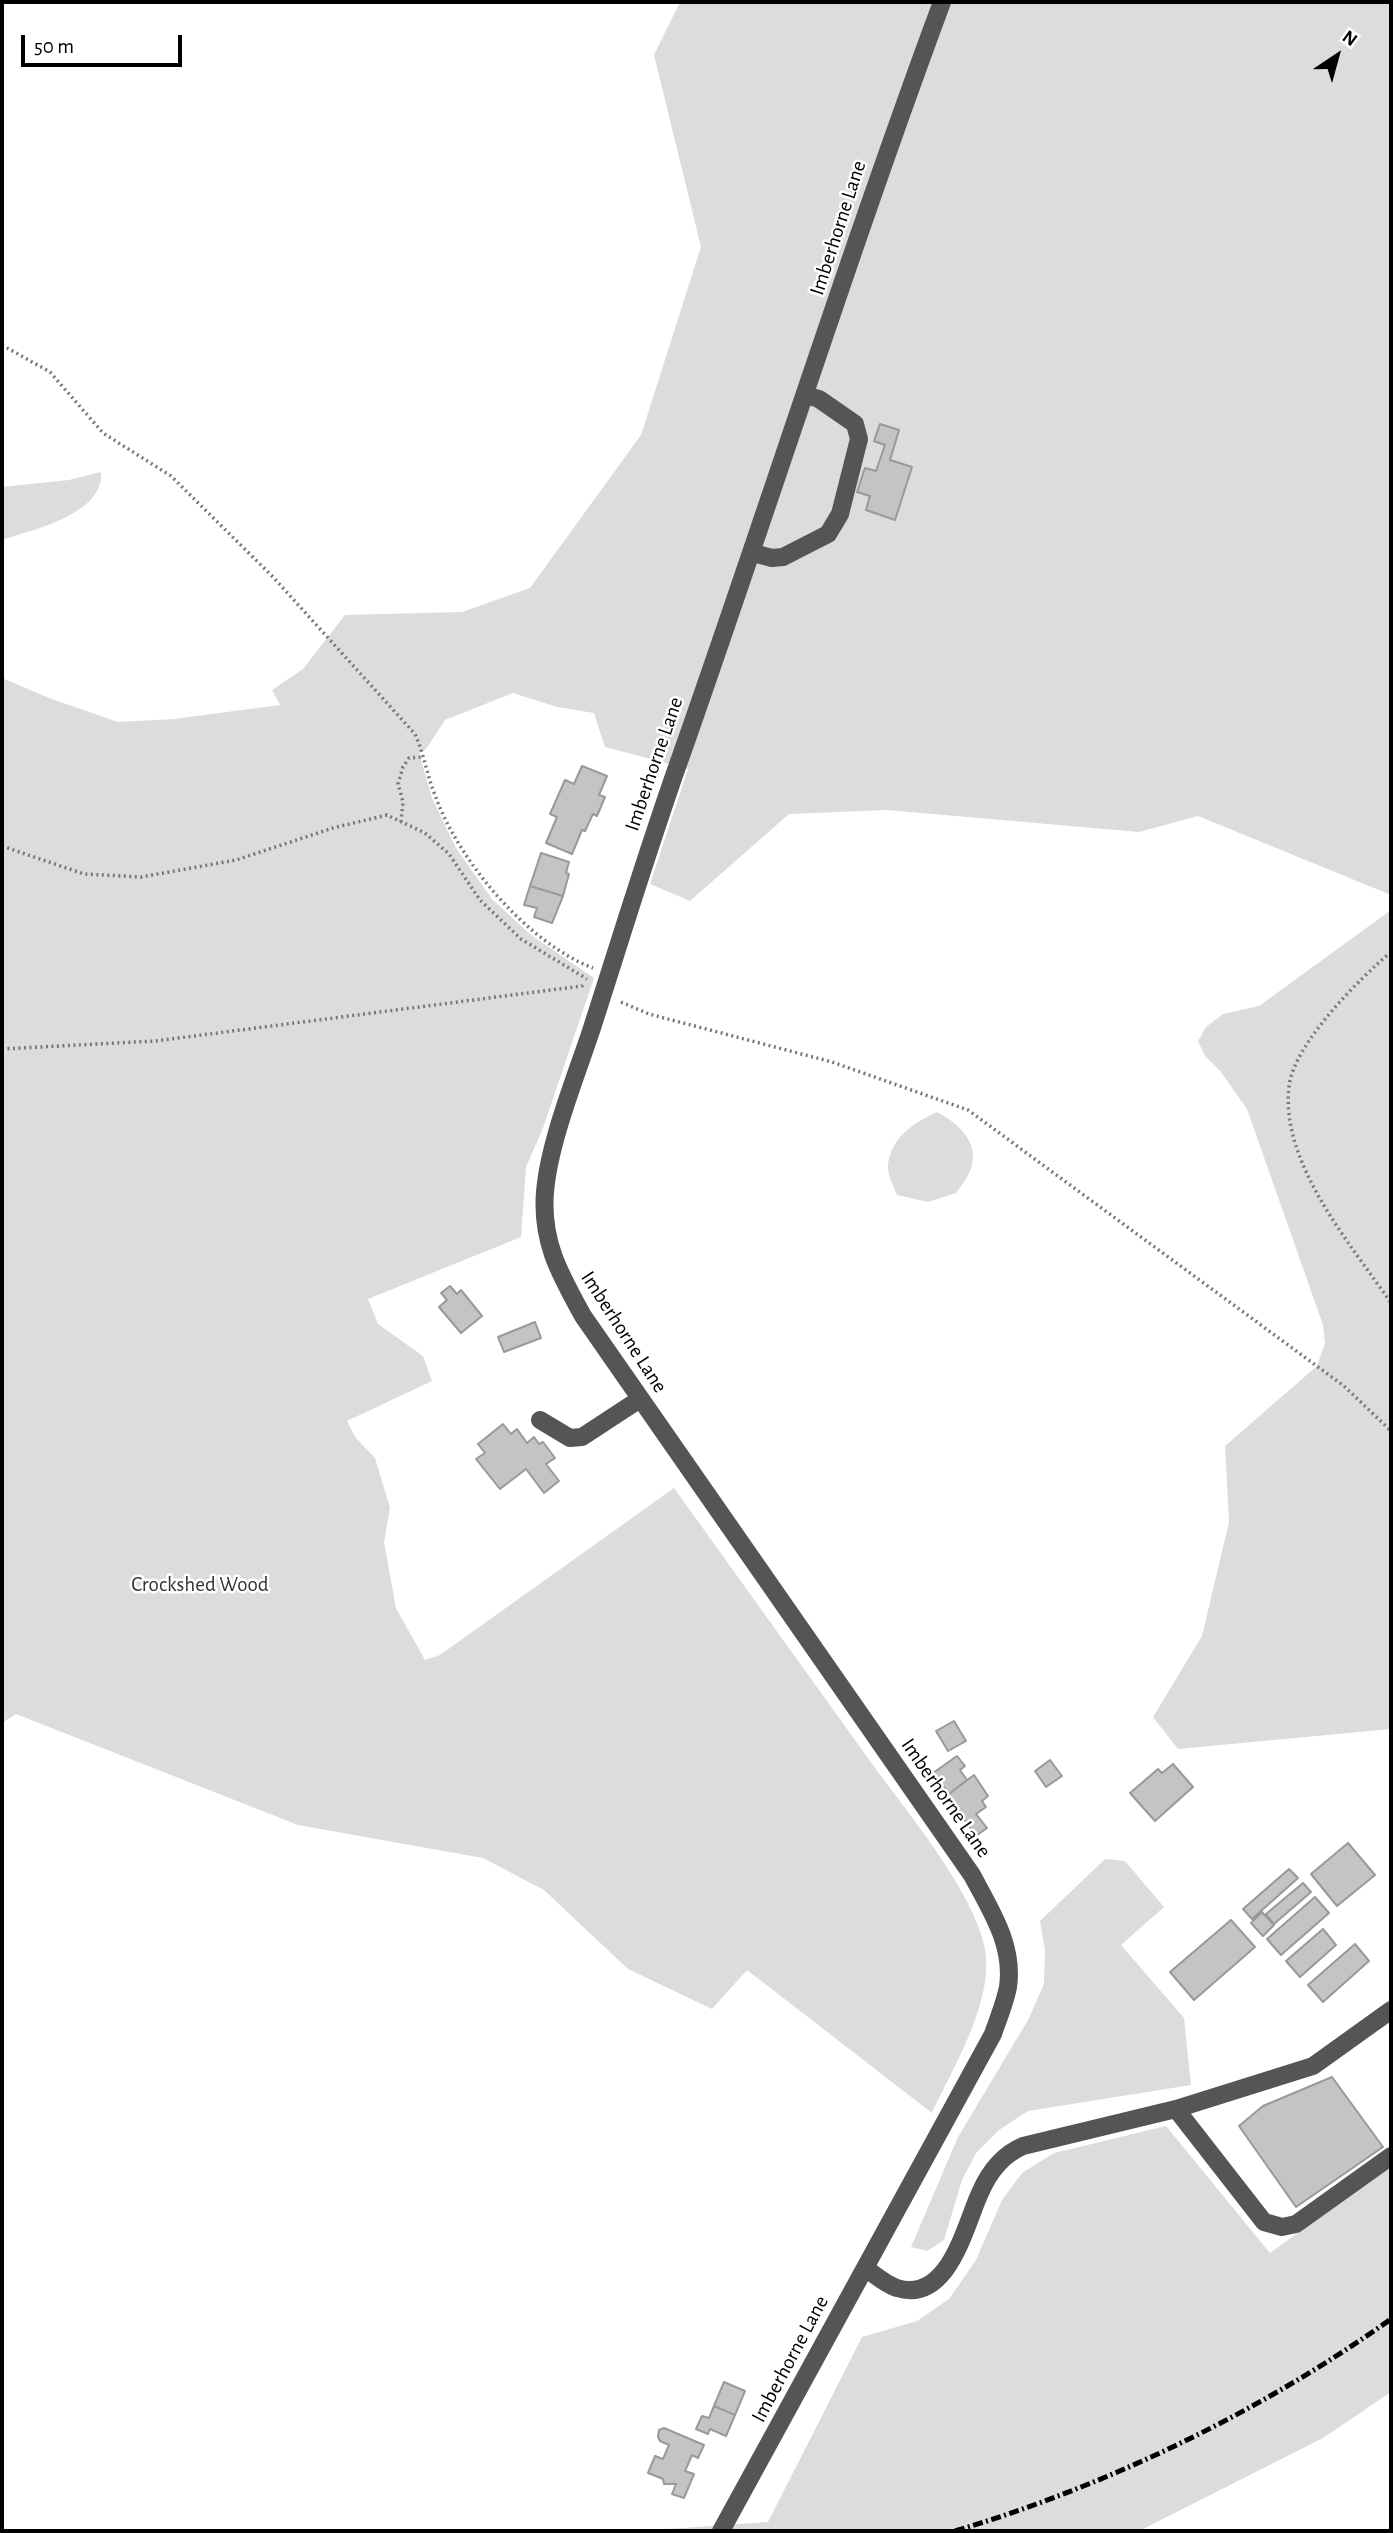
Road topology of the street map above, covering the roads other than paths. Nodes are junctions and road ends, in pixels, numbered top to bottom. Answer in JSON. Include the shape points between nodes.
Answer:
{"nodes":[{"id":1,"x":942,"y":2,"type":"edge"},
{"id":2,"x":806,"y":395,"type":"junction"},
{"id":3,"x":753,"y":553,"type":"junction"},
{"id":4,"x":640,"y":1399,"type":"junction"},
{"id":5,"x":540,"y":1420,"type":"dead end"},
{"id":6,"x":1391,"y":2010,"type":"edge"},
{"id":7,"x":1176,"y":2109,"type":"junction"},
{"id":8,"x":1391,"y":2156,"type":"edge"},
{"id":9,"x":864,"y":2268,"type":"junction"},
{"id":10,"x":726,"y":2524,"type":"edge"}],
"edges":[{"from":1,"to":2,"type":"street","name":"Imberhorne Lane","via":[[887,150]]},
{"from":2,"to":3,"type":"street","name":"Imberhorne Lane"},
{"from":2,"to":3,"type":"street","via":[[855,424],[859,439],[840,514],[828,534],[783,557]]},
{"from":3,"to":4,"type":"street","name":"Imberhorne Lane","via":[[601,970],[603,995],[545,1190],[545,1224],[556,1268]]},
{"from":4,"to":5,"type":"street","via":[[582,1437],[570,1438]]},
{"from":4,"to":9,"type":"street","name":"Imberhorne Lane","via":[[972,1875],[1001,1930],[1008,1987],[993,2034]]},
{"from":6,"to":7,"type":"street","via":[[1314,2066]]},
{"from":7,"to":8,"type":"street","via":[[1264,2222],[1282,2227],[1296,2224]]},
{"from":7,"to":9,"type":"street","via":[[1008,2153],[980,2192],[944,2273],[922,2289],[897,2288]]},
{"from":9,"to":10,"type":"street","name":"Imberhorne Lane"}]}
